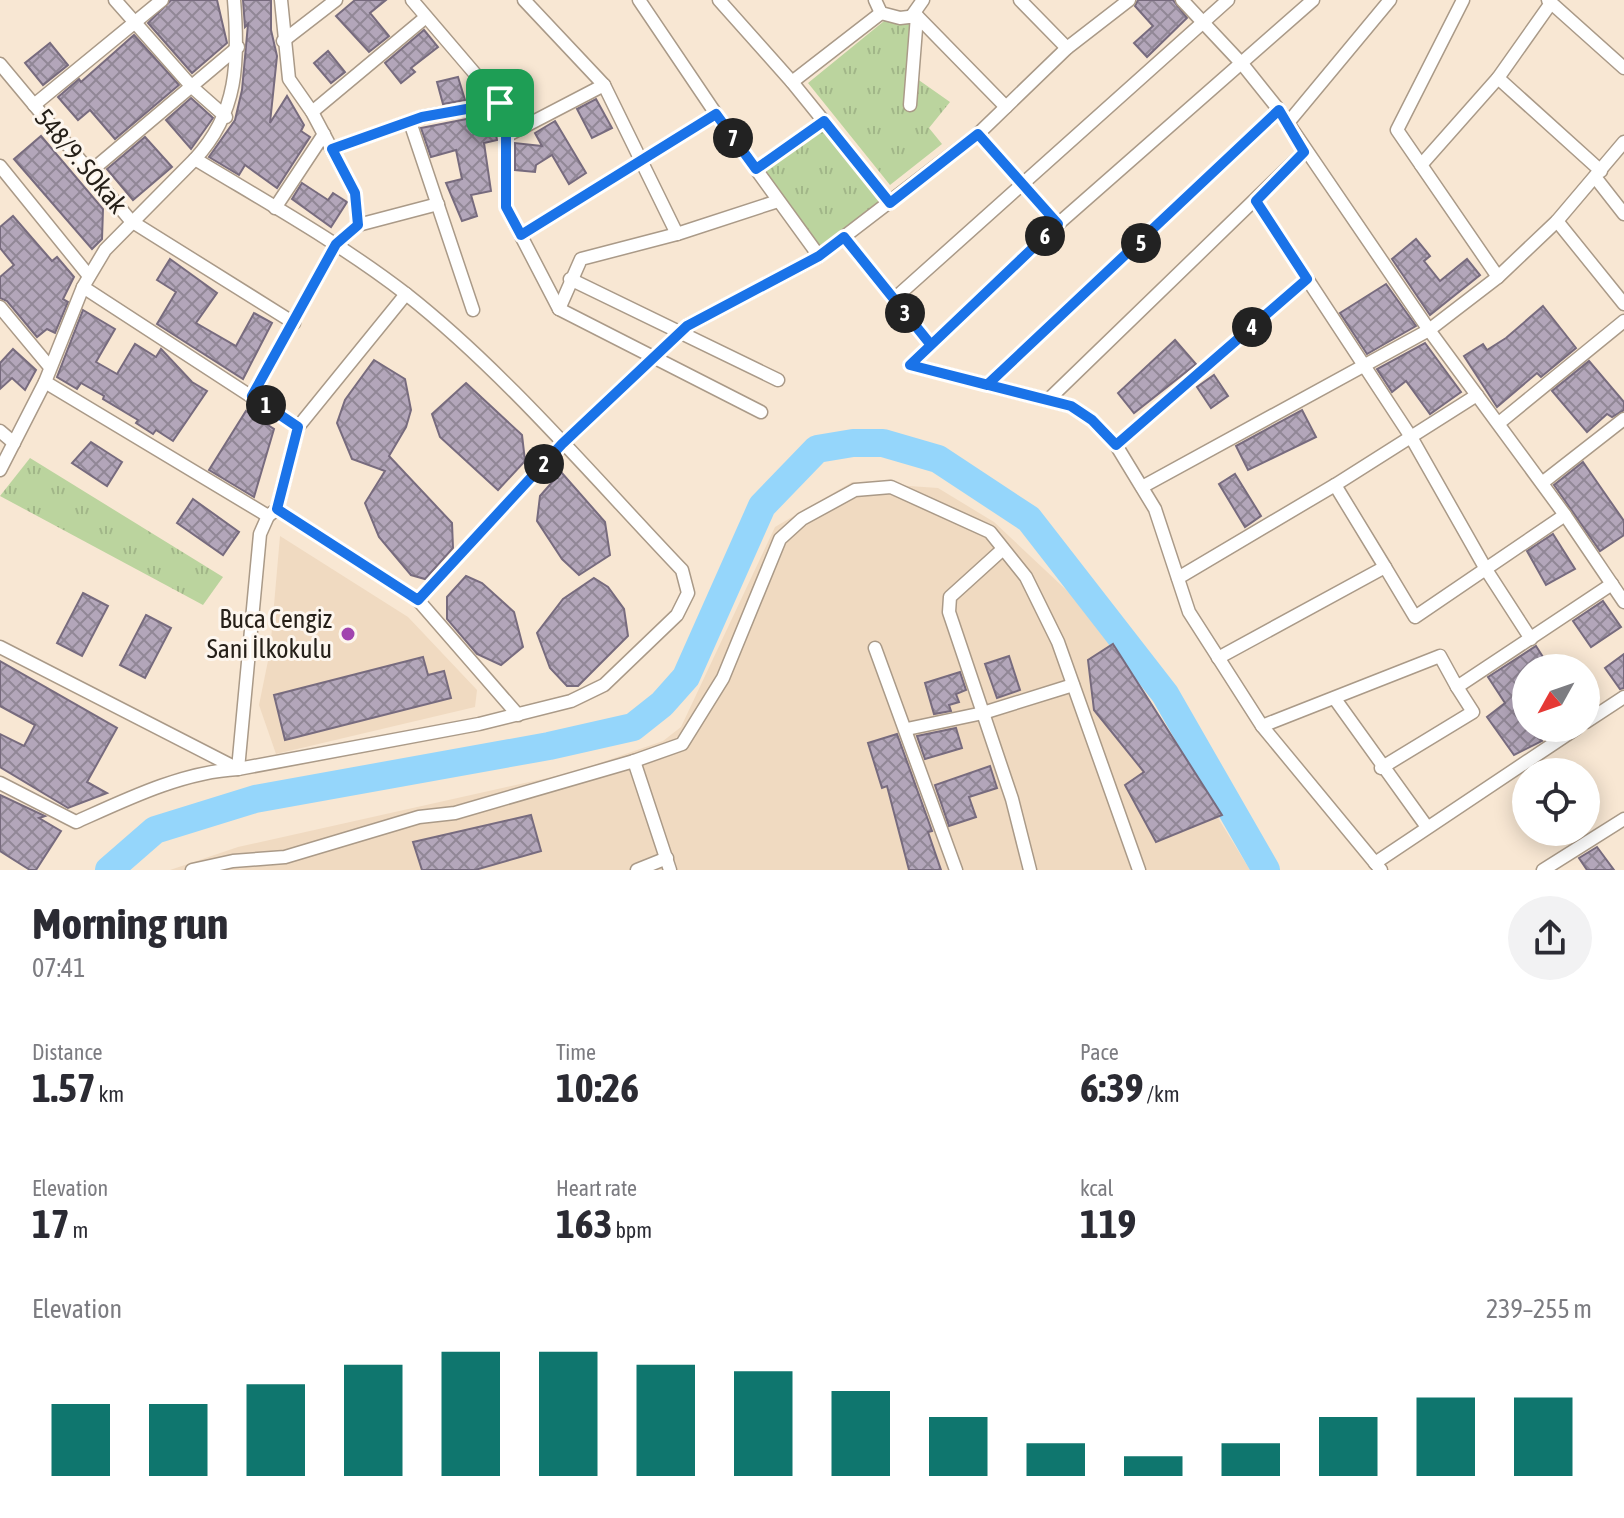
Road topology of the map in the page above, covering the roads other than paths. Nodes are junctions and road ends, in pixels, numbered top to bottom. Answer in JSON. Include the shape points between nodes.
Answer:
{"nodes":[{"id":1,"x":115,"y":0,"type":"edge"},
{"id":2,"x":162,"y":0,"type":"edge"},
{"id":3,"x":234,"y":0,"type":"edge"},
{"id":4,"x":281,"y":0,"type":"edge"},
{"id":5,"x":336,"y":0,"type":"edge"},
{"id":6,"x":412,"y":0,"type":"edge"},
{"id":7,"x":524,"y":0,"type":"edge"},
{"id":8,"x":639,"y":0,"type":"edge"},
{"id":9,"x":719,"y":0,"type":"edge"},
{"id":10,"x":875,"y":0,"type":"edge"},
{"id":11,"x":923,"y":0,"type":"edge"},
{"id":12,"x":1020,"y":0,"type":"edge"},
{"id":13,"x":1129,"y":0,"type":"edge"},
{"id":14,"x":1182,"y":0,"type":"edge"},
{"id":15,"x":1228,"y":0,"type":"edge"},
{"id":16,"x":1313,"y":0,"type":"edge"},
{"id":17,"x":1390,"y":0,"type":"edge"},
{"id":18,"x":1463,"y":0,"type":"edge"},
{"id":19,"x":1550,"y":2,"type":"edge"},
{"id":20,"x":881,"y":13,"type":"junction"},
{"id":21,"x":426,"y":17,"type":"junction"},
{"id":22,"x":914,"y":17,"type":"junction"},
{"id":23,"x":134,"y":22,"type":"junction"},
{"id":24,"x":1204,"y":23,"type":"junction"},
{"id":25,"x":283,"y":41,"type":"junction"},
{"id":26,"x":238,"y":47,"type":"junction"},
{"id":27,"x":1067,"y":48,"type":"junction"},
{"id":28,"x":0,"y":64,"type":"edge"},
{"id":29,"x":1243,"y":65,"type":"junction"},
{"id":30,"x":1624,"y":68,"type":"edge"},
{"id":31,"x":1498,"y":78,"type":"junction"},
{"id":32,"x":792,"y":82,"type":"junction"},
{"id":33,"x":604,"y":85,"type":"junction"},
{"id":34,"x":192,"y":87,"type":"junction"},
{"id":35,"x":500,"y":103,"type":"junction"},
{"id":36,"x":34,"y":105,"type":"junction"},
{"id":37,"x":910,"y":105,"type":"dead end"},
{"id":38,"x":1006,"y":107,"type":"junction"},
{"id":39,"x":1279,"y":110,"type":"junction"},
{"id":40,"x":312,"y":112,"type":"junction"},
{"id":41,"x":716,"y":114,"type":"junction"},
{"id":42,"x":226,"y":117,"type":"junction"},
{"id":43,"x":824,"y":121,"type":"junction"},
{"id":44,"x":410,"y":122,"type":"junction"},
{"id":45,"x":1287,"y":124,"type":"junction"},
{"id":46,"x":324,"y":134,"type":"junction"},
{"id":47,"x":978,"y":134,"type":"junction"},
{"id":48,"x":506,"y":136,"type":"junction"},
{"id":49,"x":1624,"y":142,"type":"edge"},
{"id":50,"x":332,"y":149,"type":"junction"},
{"id":51,"x":1304,"y":152,"type":"junction"},
{"id":52,"x":1624,"y":158,"type":"edge"},
{"id":53,"x":195,"y":159,"type":"junction"},
{"id":54,"x":643,"y":160,"type":"junction"},
{"id":55,"x":1421,"y":165,"type":"junction"},
{"id":56,"x":0,"y":166,"type":"edge"},
{"id":57,"x":756,"y":169,"type":"junction"},
{"id":58,"x":91,"y":171,"type":"junction"},
{"id":59,"x":1601,"y":171,"type":"junction"},
{"id":60,"x":1024,"y":186,"type":"junction"},
{"id":61,"x":778,"y":201,"type":"junction"},
{"id":62,"x":1256,"y":201,"type":"junction"},
{"id":63,"x":890,"y":203,"type":"junction"},
{"id":64,"x":438,"y":204,"type":"junction"},
{"id":65,"x":275,"y":208,"type":"junction"},
{"id":66,"x":1624,"y":214,"type":"edge"},
{"id":67,"x":131,"y":221,"type":"junction"},
{"id":68,"x":1557,"y":221,"type":"junction"},
{"id":69,"x":1058,"y":224,"type":"junction"},
{"id":70,"x":358,"y":225,"type":"junction"},
{"id":71,"x":677,"y":234,"type":"junction"},
{"id":72,"x":521,"y":235,"type":"junction"},
{"id":73,"x":844,"y":237,"type":"junction"},
{"id":74,"x":336,"y":244,"type":"junction"},
{"id":75,"x":819,"y":256,"type":"junction"},
{"id":76,"x":1498,"y":277,"type":"junction"},
{"id":77,"x":570,"y":279,"type":"junction"},
{"id":78,"x":1307,"y":279,"type":"junction"},
{"id":79,"x":86,"y":281,"type":"junction"},
{"id":80,"x":406,"y":294,"type":"junction"},
{"id":81,"x":894,"y":299,"type":"junction"},
{"id":82,"x":1624,"y":304,"type":"edge"},
{"id":83,"x":0,"y":307,"type":"edge"},
{"id":84,"x":559,"y":309,"type":"junction"},
{"id":85,"x":473,"y":310,"type":"dead end"},
{"id":86,"x":1624,"y":321,"type":"edge"},
{"id":87,"x":294,"y":323,"type":"junction"},
{"id":88,"x":1429,"y":330,"type":"junction"},
{"id":89,"x":682,"y":331,"type":"junction"},
{"id":90,"x":931,"y":345,"type":"junction"},
{"id":91,"x":654,"y":360,"type":"junction"},
{"id":92,"x":1364,"y":365,"type":"junction"},
{"id":93,"x":49,"y":366,"type":"junction"},
{"id":94,"x":778,"y":380,"type":"dead end"},
{"id":95,"x":45,"y":382,"type":"junction"},
{"id":96,"x":987,"y":385,"type":"junction"},
{"id":97,"x":1477,"y":395,"type":"junction"},
{"id":98,"x":252,"y":396,"type":"junction"},
{"id":99,"x":1048,"y":400,"type":"junction"},
{"id":100,"x":761,"y":412,"type":"dead end"},
{"id":101,"x":1499,"y":423,"type":"junction"},
{"id":102,"x":298,"y":427,"type":"junction"},
{"id":103,"x":1621,"y":428,"type":"edge"},
{"id":104,"x":0,"y":431,"type":"edge"},
{"id":105,"x":1411,"y":437,"type":"junction"},
{"id":106,"x":14,"y":443,"type":"junction"},
{"id":107,"x":562,"y":444,"type":"junction"},
{"id":108,"x":1116,"y":445,"type":"junction"},
{"id":109,"x":0,"y":470,"type":"edge"},
{"id":110,"x":1542,"y":483,"type":"junction"},
{"id":111,"x":1335,"y":485,"type":"junction"},
{"id":112,"x":1142,"y":487,"type":"junction"},
{"id":113,"x":272,"y":513,"type":"junction"},
{"id":114,"x":1565,"y":515,"type":"junction"},
{"id":115,"x":1003,"y":549,"type":"junction"},
{"id":116,"x":1385,"y":567,"type":"junction"},
{"id":117,"x":1487,"y":571,"type":"junction"},
{"id":118,"x":1178,"y":578,"type":"junction"},
{"id":119,"x":1612,"y":584,"type":"junction"},
{"id":120,"x":418,"y":600,"type":"junction"},
{"id":121,"x":1624,"y":602,"type":"edge"},
{"id":122,"x":1531,"y":639,"type":"junction"},
{"id":123,"x":0,"y":647,"type":"edge"},
{"id":124,"x":875,"y":648,"type":"dead end"},
{"id":125,"x":1218,"y":658,"type":"junction"},
{"id":126,"x":1073,"y":685,"type":"junction"},
{"id":127,"x":1457,"y":687,"type":"junction"},
{"id":128,"x":1624,"y":697,"type":"edge"},
{"id":129,"x":1335,"y":699,"type":"junction"},
{"id":130,"x":983,"y":713,"type":"junction"},
{"id":131,"x":1600,"y":713,"type":"edge"},
{"id":132,"x":518,"y":715,"type":"junction"},
{"id":133,"x":1262,"y":726,"type":"junction"},
{"id":134,"x":907,"y":729,"type":"junction"},
{"id":135,"x":1556,"y":742,"type":"edge"},
{"id":136,"x":634,"y":761,"type":"junction"},
{"id":137,"x":1381,"y":768,"type":"junction"},
{"id":138,"x":238,"y":769,"type":"junction"},
{"id":139,"x":0,"y":783,"type":"edge"},
{"id":140,"x":1624,"y":819,"type":"edge"},
{"id":141,"x":1427,"y":827,"type":"junction"},
{"id":142,"x":669,"y":864,"type":"edge"},
{"id":143,"x":236,"y":866,"type":"edge"},
{"id":144,"x":1378,"y":866,"type":"edge"},
{"id":145,"x":192,"y":870,"type":"edge"},
{"id":146,"x":637,"y":870,"type":"edge"},
{"id":147,"x":956,"y":870,"type":"edge"},
{"id":148,"x":1030,"y":870,"type":"edge"},
{"id":149,"x":1139,"y":870,"type":"edge"},
{"id":150,"x":1543,"y":870,"type":"edge"}],
"edges":[{"from":1,"to":23,"type":"street"},
{"from":2,"to":23,"type":"street"},
{"from":3,"to":26,"type":"street"},
{"from":4,"to":25,"type":"street"},
{"from":5,"to":25,"type":"street"},
{"from":6,"to":21,"type":"street"},
{"from":7,"to":33,"type":"street"},
{"from":8,"to":41,"type":"street"},
{"from":9,"to":32,"type":"street"},
{"from":10,"to":20,"type":"street"},
{"from":11,"to":22,"type":"street"},
{"from":12,"to":27,"type":"street"},
{"from":13,"to":27,"type":"street"},
{"from":14,"to":24,"type":"street"},
{"from":15,"to":24,"type":"street"},
{"from":16,"to":29,"type":"street"},
{"from":17,"to":45,"type":"street"},
{"from":18,"to":55,"type":"street","via":[[1397,130]]},
{"from":19,"to":30,"type":"street"},
{"from":19,"to":31,"type":"street"},
{"from":20,"to":22,"type":"street"},
{"from":20,"to":32,"type":"street"},
{"from":21,"to":35,"type":"street"},
{"from":21,"to":40,"type":"street"},
{"from":22,"to":37,"type":"street"},
{"from":22,"to":38,"type":"street"},
{"from":23,"to":34,"type":"street"},
{"from":23,"to":36,"type":"street"},
{"from":24,"to":29,"type":"street"},
{"from":24,"to":60,"type":"street"},
{"from":25,"to":40,"type":"street","via":[[289,79]]},
{"from":26,"to":34,"type":"street"},
{"from":26,"to":42,"type":"street"},
{"from":27,"to":38,"type":"street"},
{"from":28,"to":36,"type":"street","name":"548/9. SOkak"},
{"from":29,"to":39,"type":"street"},
{"from":29,"to":69,"type":"street"},
{"from":31,"to":55,"type":"street"},
{"from":31,"to":59,"type":"street"},
{"from":32,"to":43,"type":"street"},
{"from":33,"to":48,"type":"street"},
{"from":33,"to":54,"type":"street"},
{"from":34,"to":42,"type":"street"},
{"from":34,"to":58,"type":"street"},
{"from":35,"to":44,"type":"street"},
{"from":35,"to":48,"type":"street"},
{"from":36,"to":58,"type":"street","name":"548/9. SOkak"},
{"from":38,"to":47,"type":"street"},
{"from":39,"to":45,"type":"street"},
{"from":39,"to":96,"type":"street"},
{"from":40,"to":46,"type":"street"},
{"from":41,"to":54,"type":"street"},
{"from":41,"to":57,"type":"street"},
{"from":42,"to":53,"type":"street"},
{"from":43,"to":57,"type":"street"},
{"from":43,"to":63,"type":"street"},
{"from":44,"to":50,"type":"street"},
{"from":44,"to":64,"type":"street"},
{"from":45,"to":51,"type":"street"},
{"from":46,"to":50,"type":"street"},
{"from":46,"to":65,"type":"street"},
{"from":47,"to":60,"type":"street"},
{"from":47,"to":63,"type":"street"},
{"from":48,"to":72,"type":"street","via":[[506,207]]},
{"from":49,"to":59,"type":"street"},
{"from":50,"to":70,"type":"street","via":[[355,193]]},
{"from":51,"to":62,"type":"street"},
{"from":51,"to":88,"type":"street"},
{"from":52,"to":59,"type":"street"},
{"from":53,"to":65,"type":"street"},
{"from":53,"to":67,"type":"street"},
{"from":54,"to":71,"type":"street"},
{"from":54,"to":72,"type":"street"},
{"from":55,"to":76,"type":"street"},
{"from":56,"to":79,"type":"street"},
{"from":57,"to":61,"type":"street"},
{"from":58,"to":67,"type":"street","name":"548/9. SOkak"},
{"from":59,"to":66,"type":"street"},
{"from":59,"to":68,"type":"street"},
{"from":60,"to":69,"type":"street"},
{"from":60,"to":81,"type":"street"},
{"from":61,"to":71,"type":"street"},
{"from":61,"to":75,"type":"street"},
{"from":62,"to":78,"type":"street"},
{"from":62,"to":99,"type":"street"},
{"from":63,"to":73,"type":"street"},
{"from":64,"to":70,"type":"street"},
{"from":64,"to":85,"type":"street"},
{"from":65,"to":74,"type":"street"},
{"from":67,"to":79,"type":"street"},
{"from":67,"to":87,"type":"street","name":"548/9. SOkak"},
{"from":68,"to":76,"type":"street"},
{"from":68,"to":82,"type":"street"},
{"from":69,"to":90,"type":"street"},
{"from":70,"to":74,"type":"street"},
{"from":71,"to":77,"type":"street","via":[[581,259]]},
{"from":72,"to":84,"type":"street"},
{"from":73,"to":75,"type":"street"},
{"from":73,"to":81,"type":"street"},
{"from":74,"to":80,"type":"street"},
{"from":74,"to":87,"type":"street"},
{"from":75,"to":89,"type":"street"},
{"from":76,"to":88,"type":"street"},
{"from":77,"to":84,"type":"street"},
{"from":77,"to":89,"type":"street"},
{"from":78,"to":92,"type":"street"},
{"from":78,"to":108,"type":"street"},
{"from":79,"to":93,"type":"street"},
{"from":79,"to":98,"type":"street"},
{"from":80,"to":102,"type":"street"},
{"from":80,"to":107,"type":"street"},
{"from":81,"to":90,"type":"street"},
{"from":83,"to":93,"type":"street"},
{"from":84,"to":91,"type":"street"},
{"from":86,"to":101,"type":"street"},
{"from":87,"to":98,"type":"street"},
{"from":88,"to":92,"type":"street"},
{"from":88,"to":97,"type":"street"},
{"from":89,"to":91,"type":"street"},
{"from":89,"to":94,"type":"street"},
{"from":90,"to":96,"type":"street","via":[[910,365]]},
{"from":91,"to":100,"type":"street"},
{"from":91,"to":107,"type":"street"},
{"from":92,"to":105,"type":"street"},
{"from":92,"to":112,"type":"street"},
{"from":93,"to":95,"type":"street"},
{"from":95,"to":106,"type":"street"},
{"from":95,"to":113,"type":"street"},
{"from":96,"to":99,"type":"street"},
{"from":97,"to":101,"type":"street"},
{"from":97,"to":105,"type":"street"},
{"from":98,"to":102,"type":"street"},
{"from":99,"to":108,"type":"street","via":[[1071,406]]},
{"from":101,"to":110,"type":"street"},
{"from":102,"to":113,"type":"street"},
{"from":103,"to":110,"type":"street"},
{"from":104,"to":106,"type":"street"},
{"from":105,"to":111,"type":"street"},
{"from":105,"to":117,"type":"street"},
{"from":106,"to":109,"type":"street"},
{"from":107,"to":120,"type":"street"},
{"from":107,"to":132,"type":"street","via":[[682,570],[688,593],[677,615],[604,685],[571,701]]},
{"from":108,"to":112,"type":"street"},
{"from":110,"to":114,"type":"street"},
{"from":111,"to":116,"type":"street"},
{"from":111,"to":118,"type":"street"},
{"from":112,"to":118,"type":"street"},
{"from":113,"to":120,"type":"street"},
{"from":113,"to":138,"type":"street","via":[[260,534]]},
{"from":114,"to":117,"type":"street"},
{"from":114,"to":119,"type":"street"},
{"from":115,"to":126,"type":"street","via":[[1026,577]]},
{"from":115,"to":130,"type":"street","via":[[950,597],[949,612]]},
{"from":115,"to":136,"type":"street","via":[[990,532],[891,487],[855,490],[802,519],[780,539],[723,678],[682,744]]},
{"from":116,"to":117,"type":"street","via":[[1415,617]]},
{"from":116,"to":125,"type":"street"},
{"from":117,"to":122,"type":"street"},
{"from":118,"to":125,"type":"street","via":[[1189,612]]},
{"from":119,"to":121,"type":"street"},
{"from":119,"to":122,"type":"street"},
{"from":120,"to":132,"type":"street"},
{"from":122,"to":127,"type":"street"},
{"from":123,"to":138,"type":"street"},
{"from":124,"to":134,"type":"street"},
{"from":125,"to":133,"type":"street"},
{"from":126,"to":130,"type":"street"},
{"from":126,"to":149,"type":"street"},
{"from":127,"to":129,"type":"street","via":[[1440,656]]},
{"from":127,"to":137,"type":"street","via":[[1473,712]]},
{"from":128,"to":131,"type":"street"},
{"from":129,"to":133,"type":"street"},
{"from":129,"to":137,"type":"street"},
{"from":130,"to":134,"type":"street"},
{"from":130,"to":148,"type":"street"},
{"from":132,"to":138,"type":"street"},
{"from":133,"to":144,"type":"street"},
{"from":134,"to":147,"type":"street"},
{"from":135,"to":141,"type":"street"},
{"from":136,"to":142,"type":"street"},
{"from":136,"to":143,"type":"street","via":[[455,813],[419,817]]},
{"from":137,"to":141,"type":"street"},
{"from":138,"to":139,"type":"street","via":[[211,771],[76,822]]},
{"from":140,"to":150,"type":"street"},
{"from":141,"to":144,"type":"street"},
{"from":142,"to":146,"type":"street"},
{"from":143,"to":145,"type":"street"}]}
